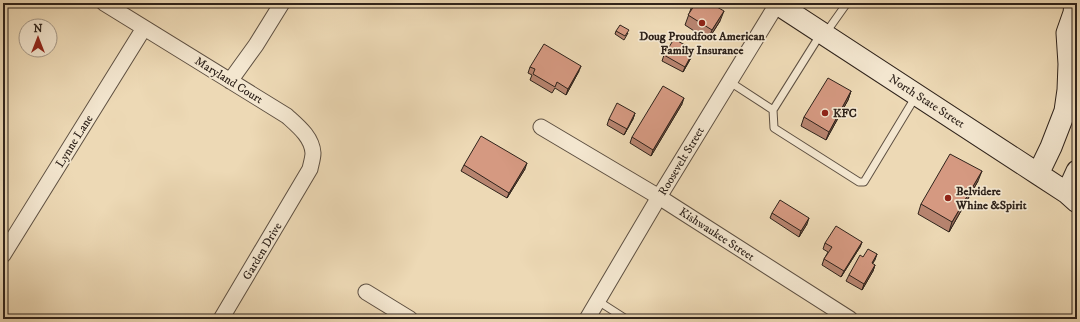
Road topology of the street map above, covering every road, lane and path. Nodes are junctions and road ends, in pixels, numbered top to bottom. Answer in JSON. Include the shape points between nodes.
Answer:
{"nodes":[{"id":1,"x":104,"y":3,"type":"edge"},
{"id":2,"x":282,"y":3,"type":"edge"},
{"id":3,"x":847,"y":3,"type":"edge"},
{"id":4,"x":776,"y":4,"type":"edge"},
{"id":5,"x":1075,"y":11,"type":"edge"},
{"id":6,"x":144,"y":28,"type":"junction"},
{"id":7,"x":823,"y":33,"type":"junction"},
{"id":8,"x":230,"y":81,"type":"junction"},
{"id":9,"x":730,"y":82,"type":"junction"},
{"id":10,"x":917,"y":94,"type":"junction"},
{"id":11,"x":773,"y":110,"type":"junction"},
{"id":12,"x":542,"y":127,"type":"dead end"},
{"id":13,"x":1077,"y":171,"type":"edge"},
{"id":14,"x":1038,"y":174,"type":"junction"},
{"id":15,"x":302,"y":183,"type":"joint"},
{"id":16,"x":659,"y":197,"type":"junction"},
{"id":17,"x":1072,"y":197,"type":"edge"},
{"id":18,"x":3,"y":255,"type":"edge"},
{"id":19,"x":366,"y":292,"type":"dead end"},
{"id":20,"x":598,"y":301,"type":"junction"},
{"id":21,"x":221,"y":319,"type":"edge"},
{"id":22,"x":410,"y":319,"type":"edge"},
{"id":23,"x":588,"y":319,"type":"edge"},
{"id":24,"x":626,"y":319,"type":"edge"},
{"id":25,"x":850,"y":319,"type":"edge"}],
"edges":[{"from":1,"to":6,"type":"street","name":"Maryland Court"},
{"from":2,"to":8,"type":"street"},
{"from":3,"to":7,"type":"lane"},
{"from":4,"to":7,"type":"main road","name":"North State Street"},
{"from":4,"to":9,"type":"street","name":"Roosevelt Street"},
{"from":5,"to":14,"type":"main road","via":[[1068,33],[1069,64],[1065,111]]},
{"from":6,"to":8,"type":"street","name":"Maryland Court"},
{"from":6,"to":18,"type":"street","name":"Lynne Lane"},
{"from":7,"to":10,"type":"main road","name":"North State Street"},
{"from":7,"to":11,"type":"lane"},
{"from":8,"to":15,"type":"street","name":"Maryland Court","via":[[287,116],[300,127],[311,144],[313,154],[310,169]]},
{"from":9,"to":11,"type":"lane"},
{"from":9,"to":16,"type":"street","name":"Roosevelt Street"},
{"from":10,"to":11,"type":"lane","via":[[864,182],[859,182],[774,128]]},
{"from":10,"to":14,"type":"main road","name":"North State Street"},
{"from":12,"to":16,"type":"street","name":"Kishwaukee Street"},
{"from":13,"to":17,"type":"main road"},
{"from":14,"to":17,"type":"main road","name":"North State Street"},
{"from":15,"to":21,"type":"street","name":"Garden Drive"},
{"from":16,"to":20,"type":"street","name":"Roosevelt Street"},
{"from":16,"to":25,"type":"street","name":"Kishwaukee Street"},
{"from":19,"to":22,"type":"street"},
{"from":20,"to":23,"type":"street","name":"Roosevelt Street"},
{"from":20,"to":24,"type":"lane"}]}
